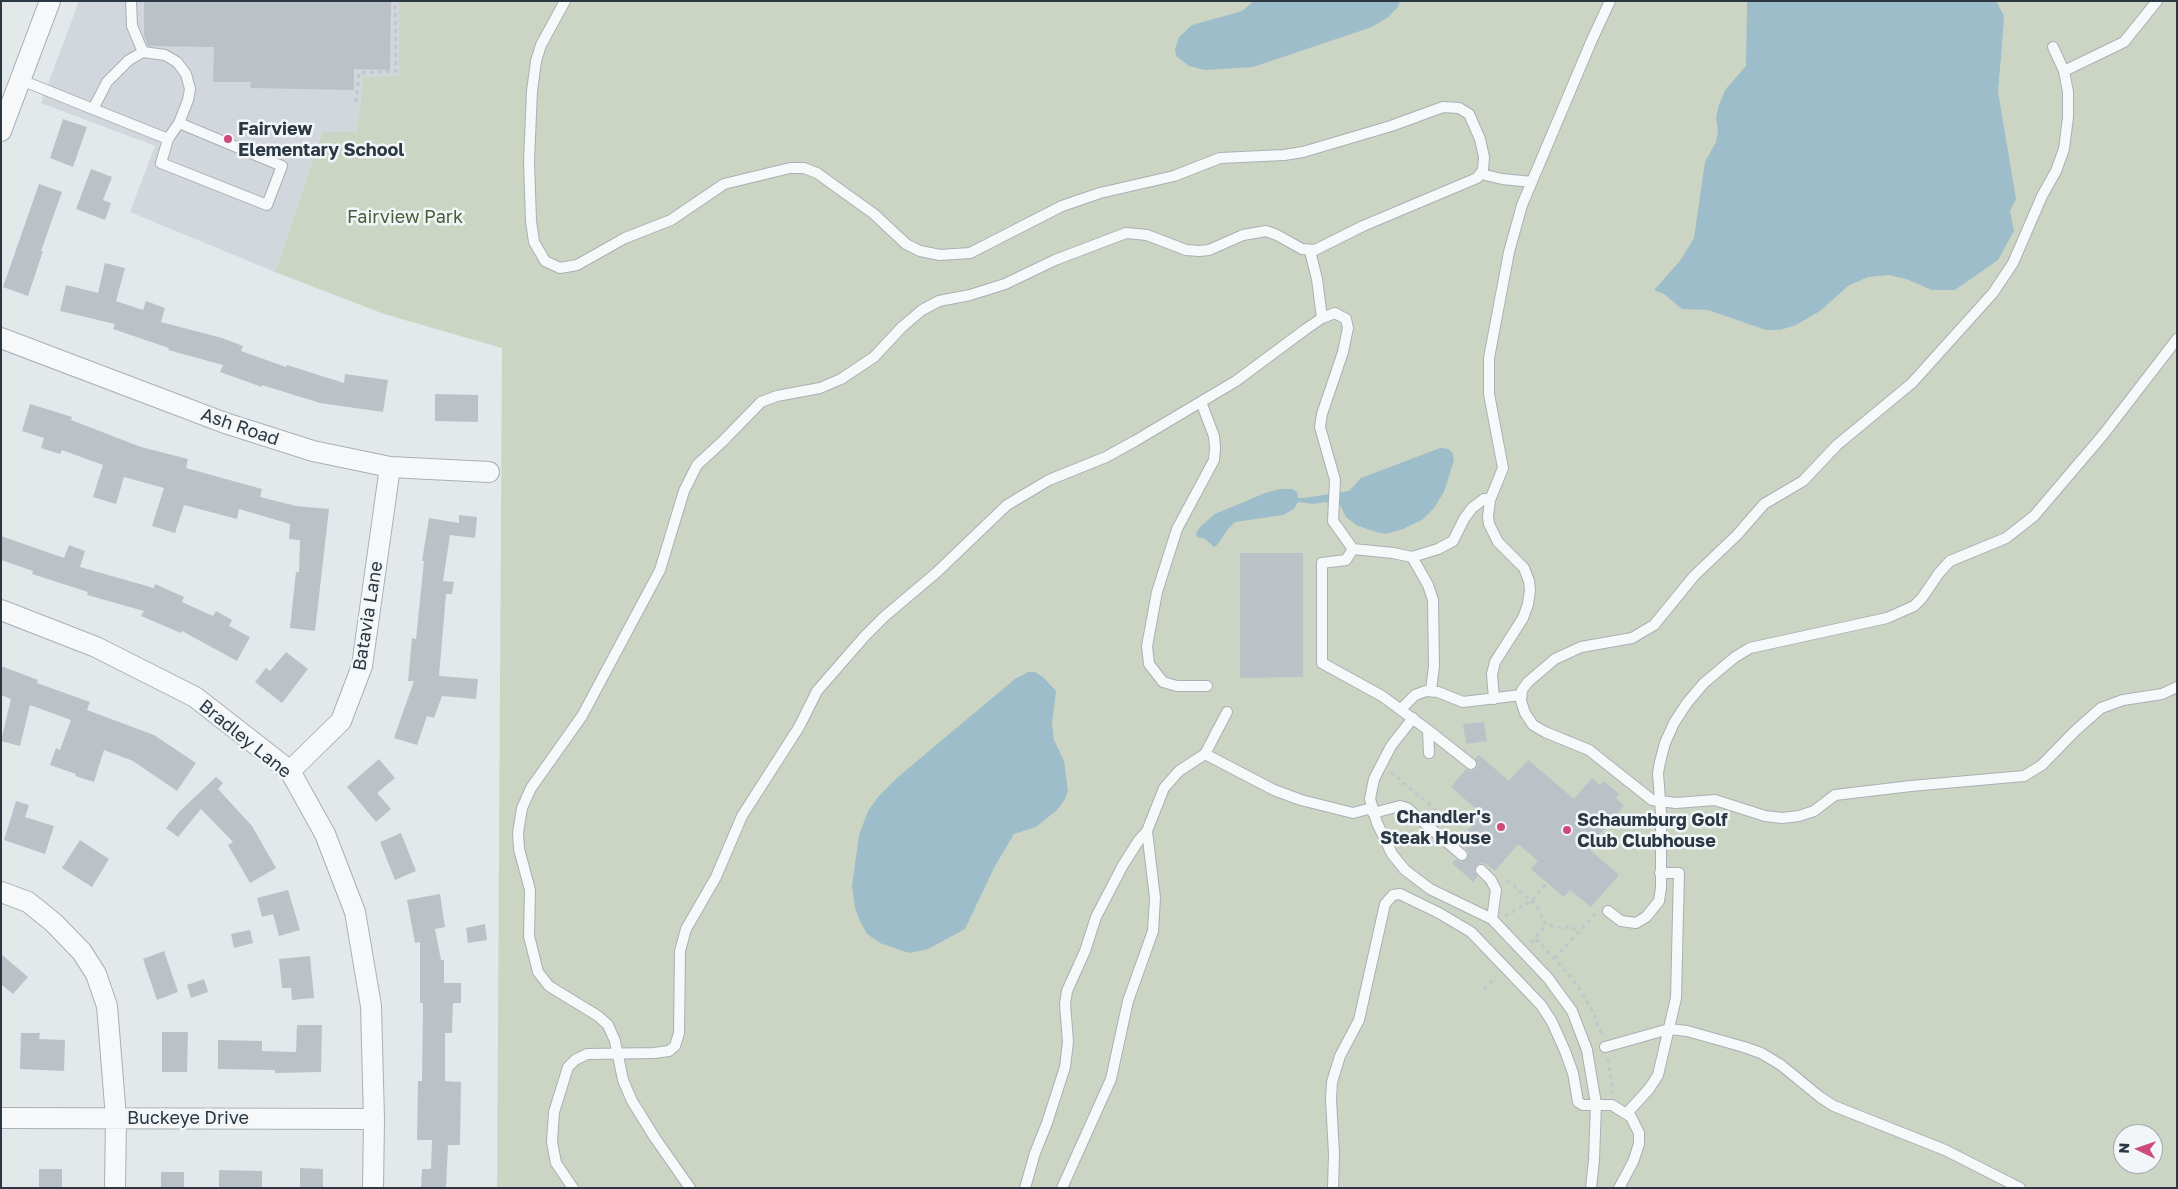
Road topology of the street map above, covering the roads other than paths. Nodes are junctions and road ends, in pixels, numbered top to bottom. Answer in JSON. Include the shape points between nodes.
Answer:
{"nodes":[{"id":1,"x":50,"y":1,"type":"edge"},
{"id":2,"x":131,"y":1,"type":"edge"},
{"id":3,"x":565,"y":1,"type":"edge"},
{"id":4,"x":1610,"y":1,"type":"edge"},
{"id":5,"x":2157,"y":1,"type":"edge"},
{"id":6,"x":2053,"y":47,"type":"dead end"},
{"id":7,"x":143,"y":52,"type":"junction"},
{"id":8,"x":2064,"y":71,"type":"junction"},
{"id":9,"x":20,"y":80,"type":"junction"},
{"id":10,"x":92,"y":109,"type":"junction"},
{"id":11,"x":178,"y":123,"type":"junction"},
{"id":12,"x":1,"y":131,"type":"edge"},
{"id":13,"x":168,"y":139,"type":"junction"},
{"id":14,"x":1481,"y":174,"type":"junction"},
{"id":15,"x":1532,"y":182,"type":"junction"},
{"id":16,"x":1310,"y":251,"type":"junction"},
{"id":17,"x":1322,"y":318,"type":"junction"},
{"id":18,"x":1,"y":338,"type":"edge"},
{"id":19,"x":2177,"y":338,"type":"edge"},
{"id":20,"x":1202,"y":402,"type":"junction"},
{"id":21,"x":390,"y":467,"type":"junction"},
{"id":22,"x":489,"y":472,"type":"dead end"},
{"id":23,"x":1490,"y":500,"type":"junction"},
{"id":24,"x":1353,"y":549,"type":"junction"},
{"id":25,"x":1412,"y":557,"type":"junction"},
{"id":26,"x":1,"y":610,"type":"edge"},
{"id":27,"x":1207,"y":686,"type":"dead end"},
{"id":28,"x":2177,"y":687,"type":"edge"},
{"id":29,"x":1431,"y":690,"type":"junction"},
{"id":30,"x":1521,"y":695,"type":"junction"},
{"id":31,"x":1494,"y":699,"type":"junction"},
{"id":32,"x":1401,"y":709,"type":"junction"},
{"id":33,"x":1227,"y":712,"type":"dead end"},
{"id":34,"x":1413,"y":718,"type":"junction"},
{"id":35,"x":1428,"y":730,"type":"junction"},
{"id":36,"x":1429,"y":753,"type":"dead end"},
{"id":37,"x":1205,"y":754,"type":"junction"},
{"id":38,"x":1471,"y":764,"type":"dead end"},
{"id":39,"x":290,"y":771,"type":"junction"},
{"id":40,"x":1659,"y":802,"type":"junction"},
{"id":41,"x":1373,"y":811,"type":"junction"},
{"id":42,"x":1147,"y":831,"type":"junction"},
{"id":43,"x":1462,"y":854,"type":"dead end"},
{"id":44,"x":1480,"y":870,"type":"dead end"},
{"id":45,"x":1660,"y":873,"type":"junction"},
{"id":46,"x":1,"y":892,"type":"edge"},
{"id":47,"x":1608,"y":911,"type":"dead end"},
{"id":48,"x":1492,"y":919,"type":"junction"},
{"id":49,"x":1669,"y":1028,"type":"junction"},
{"id":50,"x":1605,"y":1048,"type":"dead end"},
{"id":51,"x":618,"y":1054,"type":"junction"},
{"id":52,"x":1596,"y":1104,"type":"junction"},
{"id":53,"x":1627,"y":1113,"type":"junction"},
{"id":54,"x":1,"y":1118,"type":"edge"},
{"id":55,"x":116,"y":1118,"type":"junction"},
{"id":56,"x":374,"y":1119,"type":"junction"},
{"id":57,"x":115,"y":1188,"type":"edge"},
{"id":58,"x":373,"y":1188,"type":"edge"},
{"id":59,"x":573,"y":1188,"type":"edge"},
{"id":60,"x":690,"y":1188,"type":"edge"},
{"id":61,"x":1025,"y":1188,"type":"edge"},
{"id":62,"x":1062,"y":1188,"type":"edge"},
{"id":63,"x":1333,"y":1188,"type":"edge"},
{"id":64,"x":1591,"y":1188,"type":"edge"},
{"id":65,"x":1619,"y":1188,"type":"edge"},
{"id":66,"x":2020,"y":1188,"type":"edge"}],
"edges":[{"from":1,"to":9,"type":"street"},
{"from":2,"to":7,"type":"lane","via":[[132,26]]},
{"from":3,"to":14,"type":"lane","via":[[536,61],[529,161],[530,221],[534,242],[545,261],[560,268],[577,265],[625,238],[671,220],[724,184],[790,168],[804,168],[817,173],[874,214],[906,244],[940,255],[970,253],[1062,206],[1100,193],[1174,176],[1220,158],[1303,152],[1443,107],[1459,108],[1472,118],[1484,157]]},
{"from":4,"to":15,"type":"lane"},
{"from":5,"to":8,"type":"lane","via":[[2124,42]]},
{"from":6,"to":8,"type":"lane"},
{"from":7,"to":10,"type":"lane","via":[[129,60],[107,82]]},
{"from":7,"to":11,"type":"lane","via":[[165,55],[178,62],[186,74],[190,89]]},
{"from":8,"to":30,"type":"lane","via":[[2069,106],[2060,160],[2009,271],[1980,309],[1912,383],[1842,440],[1807,477],[1764,504],[1690,580],[1654,625],[1632,638],[1581,647],[1564,654],[1538,671],[1524,686]]},
{"from":9,"to":10,"type":"lane"},
{"from":9,"to":12,"type":"street"},
{"from":10,"to":13,"type":"lane"},
{"from":11,"to":13,"type":"lane"},
{"from":11,"to":13,"type":"lane","via":[[282,166],[267,205],[161,163]]},
{"from":14,"to":15,"type":"lane"},
{"from":14,"to":16,"type":"lane"},
{"from":15,"to":23,"type":"lane","via":[[1509,252],[1488,358],[1488,394],[1503,468]]},
{"from":16,"to":17,"type":"lane"},
{"from":16,"to":51,"type":"lane","via":[[1266,231],[1248,233],[1199,252],[1139,234],[1126,233],[1110,238],[1005,284],[929,306],[902,327],[874,357],[846,376],[820,388],[761,402],[702,459],[684,491],[663,563],[647,597],[582,716],[531,788],[518,824],[519,849],[530,890],[529,936],[538,972],[549,986],[604,1021],[611,1031]]},
{"from":17,"to":20,"type":"lane"},
{"from":17,"to":24,"type":"lane","via":[[1335,313],[1348,322],[1343,352],[1320,421],[1335,480],[1333,521]]},
{"from":18,"to":21,"type":"street","name":"Ash Road","via":[[225,423],[313,451]]},
{"from":19,"to":40,"type":"lane","via":[[2103,435],[2034,516],[2006,538],[1950,561],[1914,606],[1888,618],[1750,648],[1704,683],[1679,713],[1665,743],[1658,773]]},
{"from":20,"to":27,"type":"lane","via":[[1214,436],[1214,460],[1177,529],[1157,592],[1147,646],[1149,664],[1163,682],[1177,686]]},
{"from":20,"to":51,"type":"lane","via":[[1120,450],[1049,480],[1007,505],[936,573],[885,616],[824,681],[742,816],[716,877],[686,929],[680,951],[679,1033],[675,1046],[662,1052]]},
{"from":21,"to":22,"type":"street","name":"Ash Road"},
{"from":21,"to":39,"type":"street","name":"Batavia Lane","via":[[362,666],[341,721]]},
{"from":23,"to":25,"type":"lane","via":[[1484,499],[1468,513],[1453,541]]},
{"from":23,"to":31,"type":"lane","via":[[1488,517],[1491,530],[1498,542],[1524,568],[1530,590],[1523,618],[1495,662],[1492,674]]},
{"from":24,"to":25,"type":"lane"},
{"from":24,"to":32,"type":"lane","via":[[1346,560],[1322,562],[1322,663]]},
{"from":25,"to":29,"type":"lane","via":[[1433,600]]},
{"from":26,"to":39,"type":"street","name":"Bradley Lane","via":[[96,646],[195,697]]},
{"from":28,"to":40,"type":"lane","via":[[2162,694],[2123,700],[2101,708],[2042,766],[2024,776],[1835,795],[1814,811],[1792,817],[1765,816],[1714,800]]},
{"from":29,"to":31,"type":"lane","via":[[1463,702]]},
{"from":29,"to":32,"type":"lane","via":[[1415,695]]},
{"from":30,"to":31,"type":"lane"},
{"from":30,"to":40,"type":"lane","via":[[1522,707],[1534,725],[1589,750],[1645,796]]},
{"from":32,"to":34,"type":"lane"},
{"from":33,"to":37,"type":"lane"},
{"from":34,"to":35,"type":"lane"},
{"from":34,"to":41,"type":"lane","via":[[1382,764],[1370,793]]},
{"from":35,"to":36,"type":"lane"},
{"from":35,"to":38,"type":"lane"},
{"from":37,"to":41,"type":"lane","via":[[1274,790],[1301,800],[1353,812]]},
{"from":37,"to":42,"type":"lane","via":[[1179,771],[1164,788]]},
{"from":39,"to":56,"type":"street","name":"Bradley Lane","via":[[326,834],[355,912],[371,1006]]},
{"from":40,"to":45,"type":"lane"},
{"from":41,"to":43,"type":"lane","via":[[1400,806],[1407,808]]},
{"from":41,"to":48,"type":"lane","via":[[1392,854],[1413,878]]},
{"from":42,"to":61,"type":"lane","via":[[1138,840],[1102,903],[1067,991],[1065,1067],[1034,1152]]},
{"from":42,"to":62,"type":"lane","via":[[1155,908],[1152,939],[1128,1001],[1111,1079]]},
{"from":44,"to":48,"type":"lane","via":[[1496,890]]},
{"from":45,"to":47,"type":"lane","via":[[1658,901],[1642,921],[1626,923]]},
{"from":45,"to":49,"type":"lane","via":[[1679,874],[1676,998]]},
{"from":46,"to":55,"type":"street","via":[[28,902],[54,923],[82,952],[96,974],[107,1006]]},
{"from":48,"to":52,"type":"lane","via":[[1548,978],[1572,1012],[1587,1050]]},
{"from":49,"to":50,"type":"lane"},
{"from":49,"to":53,"type":"lane","via":[[1658,1075]]},
{"from":49,"to":66,"type":"lane","via":[[1761,1054],[1834,1106],[1945,1150]]},
{"from":51,"to":59,"type":"lane","via":[[582,1055],[571,1063],[564,1076],[554,1112],[552,1142],[556,1163]]},
{"from":51,"to":60,"type":"lane","via":[[632,1101]]},
{"from":52,"to":53,"type":"lane","via":[[1612,1105]]},
{"from":52,"to":63,"type":"lane","via":[[1578,1102],[1568,1058],[1550,1018],[1479,939],[1439,912],[1403,895],[1393,895],[1385,904],[1360,1020],[1340,1056],[1332,1082]]},
{"from":52,"to":64,"type":"lane"},
{"from":53,"to":65,"type":"lane","via":[[1637,1128],[1638,1144],[1633,1162]]},
{"from":54,"to":55,"type":"street","name":"Buckeye Drive"},
{"from":55,"to":56,"type":"street","name":"Buckeye Drive"},
{"from":55,"to":57,"type":"street"},
{"from":56,"to":58,"type":"street","name":"Bradley Lane"}]}
